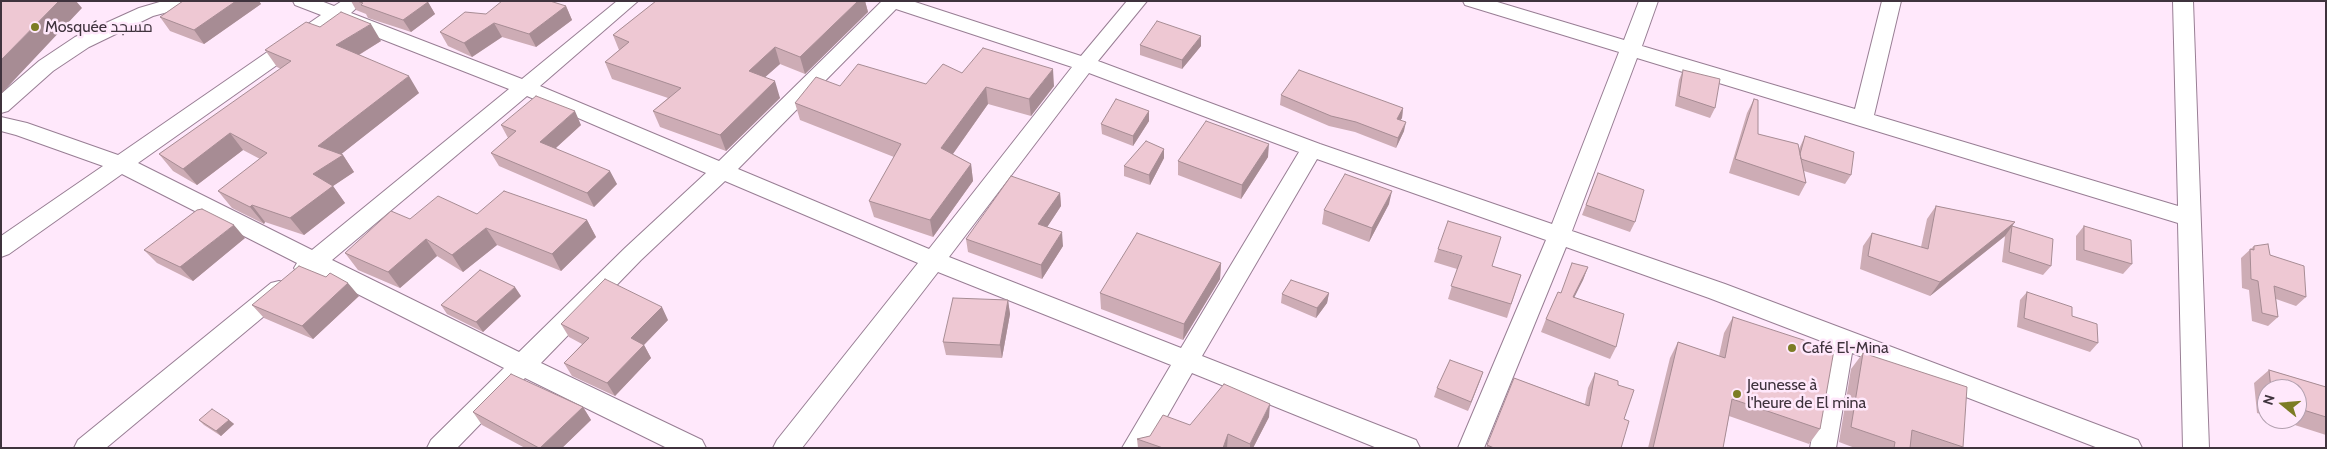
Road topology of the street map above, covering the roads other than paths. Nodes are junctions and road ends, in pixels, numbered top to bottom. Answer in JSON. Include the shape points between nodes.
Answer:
{"nodes":[{"id":1,"x":187,"y":1,"type":"edge"},
{"id":2,"x":302,"y":1,"type":"edge"},
{"id":3,"x":355,"y":1,"type":"edge"},
{"id":4,"x":629,"y":1,"type":"edge"},
{"id":5,"x":892,"y":1,"type":"edge"},
{"id":6,"x":1138,"y":1,"type":"edge"},
{"id":7,"x":1472,"y":1,"type":"edge"},
{"id":8,"x":1649,"y":1,"type":"edge"},
{"id":9,"x":1892,"y":1,"type":"edge"},
{"id":10,"x":2183,"y":1,"type":"edge"},
{"id":11,"x":336,"y":14,"type":"junction"},
{"id":12,"x":1630,"y":49,"type":"junction"},
{"id":13,"x":1085,"y":64,"type":"junction"},
{"id":14,"x":524,"y":87,"type":"junction"},
{"id":15,"x":1,"y":106,"type":"edge"},
{"id":16,"x":1863,"y":119,"type":"junction"},
{"id":17,"x":1,"y":124,"type":"edge"},
{"id":18,"x":1312,"y":149,"type":"junction"},
{"id":19,"x":122,"y":165,"type":"junction"},
{"id":20,"x":723,"y":170,"type":"junction"},
{"id":21,"x":2189,"y":218,"type":"junction"},
{"id":22,"x":1559,"y":236,"type":"junction"},
{"id":23,"x":1,"y":248,"type":"edge"},
{"id":24,"x":315,"y":260,"type":"junction"},
{"id":25,"x":933,"y":260,"type":"junction"},
{"id":26,"x":1842,"y":341,"type":"junction"},
{"id":27,"x":1187,"y":360,"type":"junction"},
{"id":28,"x":522,"y":365,"type":"junction"},
{"id":29,"x":87,"y":448,"type":"edge"},
{"id":30,"x":440,"y":448,"type":"edge"},
{"id":31,"x":693,"y":448,"type":"edge"},
{"id":32,"x":786,"y":448,"type":"edge"},
{"id":33,"x":1135,"y":448,"type":"edge"},
{"id":34,"x":1408,"y":448,"type":"edge"},
{"id":35,"x":1471,"y":448,"type":"edge"},
{"id":36,"x":1823,"y":448,"type":"edge"},
{"id":37,"x":2129,"y":448,"type":"edge"},
{"id":38,"x":2196,"y":448,"type":"edge"}],
"edges":[{"from":1,"to":15,"type":"street","via":[[146,12],[82,42],[46,66]]},
{"from":2,"to":11,"type":"street"},
{"from":3,"to":11,"type":"street"},
{"from":4,"to":14,"type":"street"},
{"from":5,"to":13,"type":"street"},
{"from":5,"to":20,"type":"street"},
{"from":6,"to":13,"type":"street"},
{"from":7,"to":12,"type":"street"},
{"from":8,"to":12,"type":"street"},
{"from":9,"to":16,"type":"street"},
{"from":10,"to":21,"type":"street"},
{"from":11,"to":14,"type":"street"},
{"from":11,"to":19,"type":"street"},
{"from":12,"to":16,"type":"street"},
{"from":12,"to":22,"type":"street"},
{"from":13,"to":18,"type":"street"},
{"from":13,"to":25,"type":"street"},
{"from":14,"to":20,"type":"street"},
{"from":14,"to":24,"type":"street"},
{"from":16,"to":21,"type":"street"},
{"from":17,"to":19,"type":"street"},
{"from":18,"to":22,"type":"street"},
{"from":18,"to":27,"type":"street"},
{"from":19,"to":23,"type":"street"},
{"from":19,"to":24,"type":"street"},
{"from":20,"to":25,"type":"street"},
{"from":20,"to":28,"type":"street"},
{"from":21,"to":38,"type":"street"},
{"from":22,"to":26,"type":"street"},
{"from":22,"to":35,"type":"street"},
{"from":24,"to":28,"type":"street"},
{"from":24,"to":29,"type":"street"},
{"from":25,"to":27,"type":"street"},
{"from":25,"to":32,"type":"street"},
{"from":26,"to":36,"type":"street"},
{"from":26,"to":37,"type":"street"},
{"from":27,"to":33,"type":"street"},
{"from":27,"to":34,"type":"street"},
{"from":28,"to":30,"type":"street"},
{"from":28,"to":31,"type":"street"}]}
